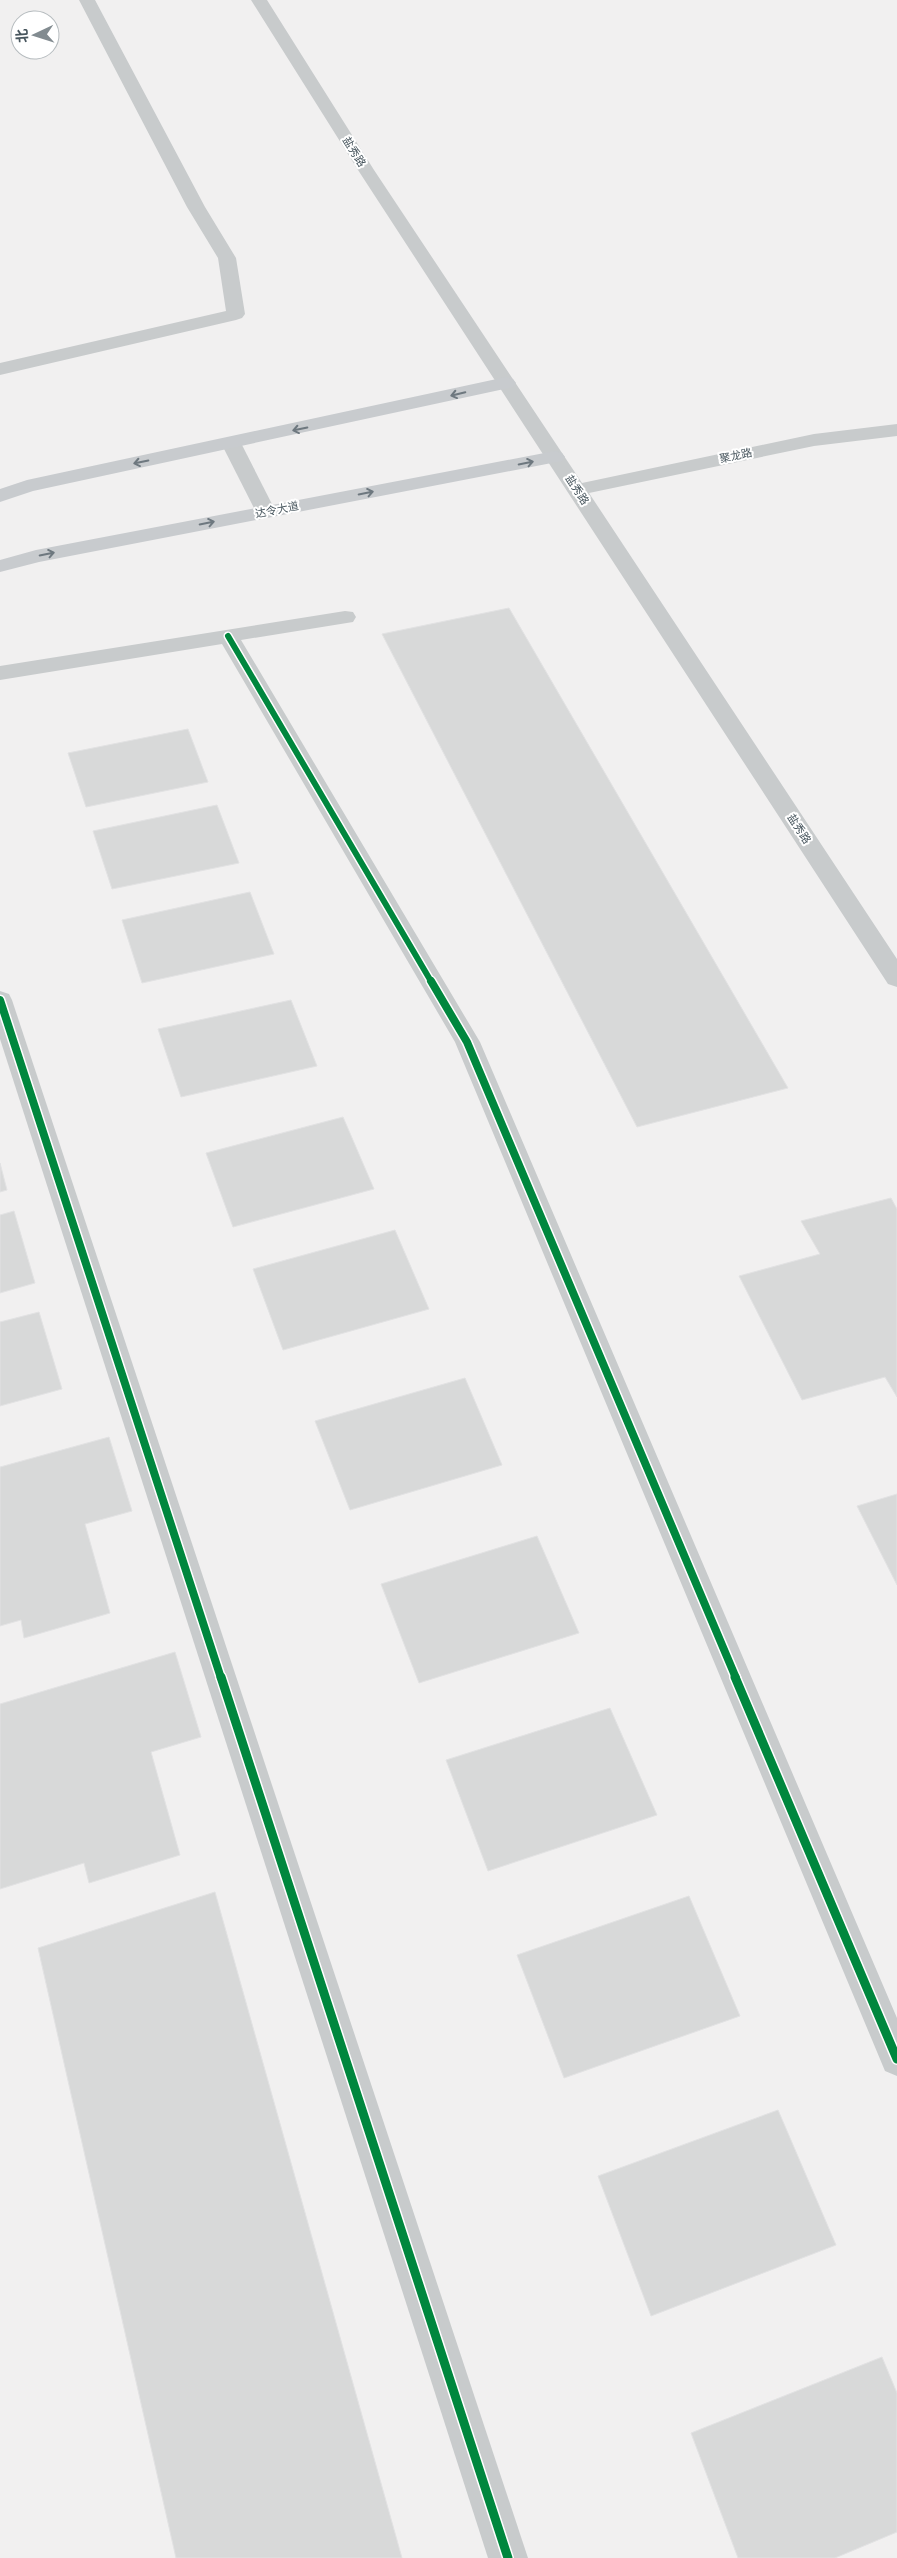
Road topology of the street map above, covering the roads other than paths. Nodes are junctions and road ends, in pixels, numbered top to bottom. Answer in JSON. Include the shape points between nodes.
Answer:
{"nodes":[{"id":1,"x":87,"y":0,"type":"edge"},
{"id":2,"x":259,"y":0,"type":"edge"},
{"id":3,"x":0,"y":369,"type":"edge"},
{"id":4,"x":506,"y":384,"type":"junction"},
{"id":5,"x":897,"y":430,"type":"edge"},
{"id":6,"x":231,"y":443,"type":"junction"},
{"id":7,"x":555,"y":457,"type":"junction"},
{"id":8,"x":576,"y":490,"type":"junction"},
{"id":9,"x":0,"y":496,"type":"edge"},
{"id":10,"x":266,"y":512,"type":"junction"},
{"id":11,"x":0,"y":566,"type":"edge"},
{"id":12,"x":345,"y":617,"type":"dead end"},
{"id":13,"x":228,"y":636,"type":"junction"},
{"id":14,"x":0,"y":673,"type":"edge"},
{"id":15,"x":897,"y":978,"type":"edge"},
{"id":16,"x":0,"y":1000,"type":"edge"},
{"id":17,"x":897,"y":2059,"type":"edge"},
{"id":18,"x":508,"y":2558,"type":"edge"}],
"edges":[{"from":1,"to":3,"type":"street","via":[[196,207],[227,258],[236,314]]},
{"from":2,"to":4,"type":"street","name":"盐秀路"},
{"from":4,"to":6,"type":"street","one_way":true},
{"from":4,"to":7,"type":"street","name":"盐秀路"},
{"from":5,"to":8,"type":"street","name":"聚龙路","via":[[814,440]]},
{"from":6,"to":9,"type":"street","one_way":true,"via":[[27,486]]},
{"from":6,"to":10,"type":"street"},
{"from":7,"to":8,"type":"street","name":"盐秀路"},
{"from":10,"to":7,"type":"street","name":"达令大道","one_way":true},
{"from":8,"to":15,"type":"street","name":"盐秀路"},
{"from":11,"to":10,"type":"street","name":"达令大道","one_way":true,"via":[[36,556]]},
{"from":12,"to":13,"type":"street"},
{"from":13,"to":14,"type":"street"},
{"from":13,"to":17,"type":"street","via":[[467,1042]]},
{"from":16,"to":18,"type":"street"}]}
